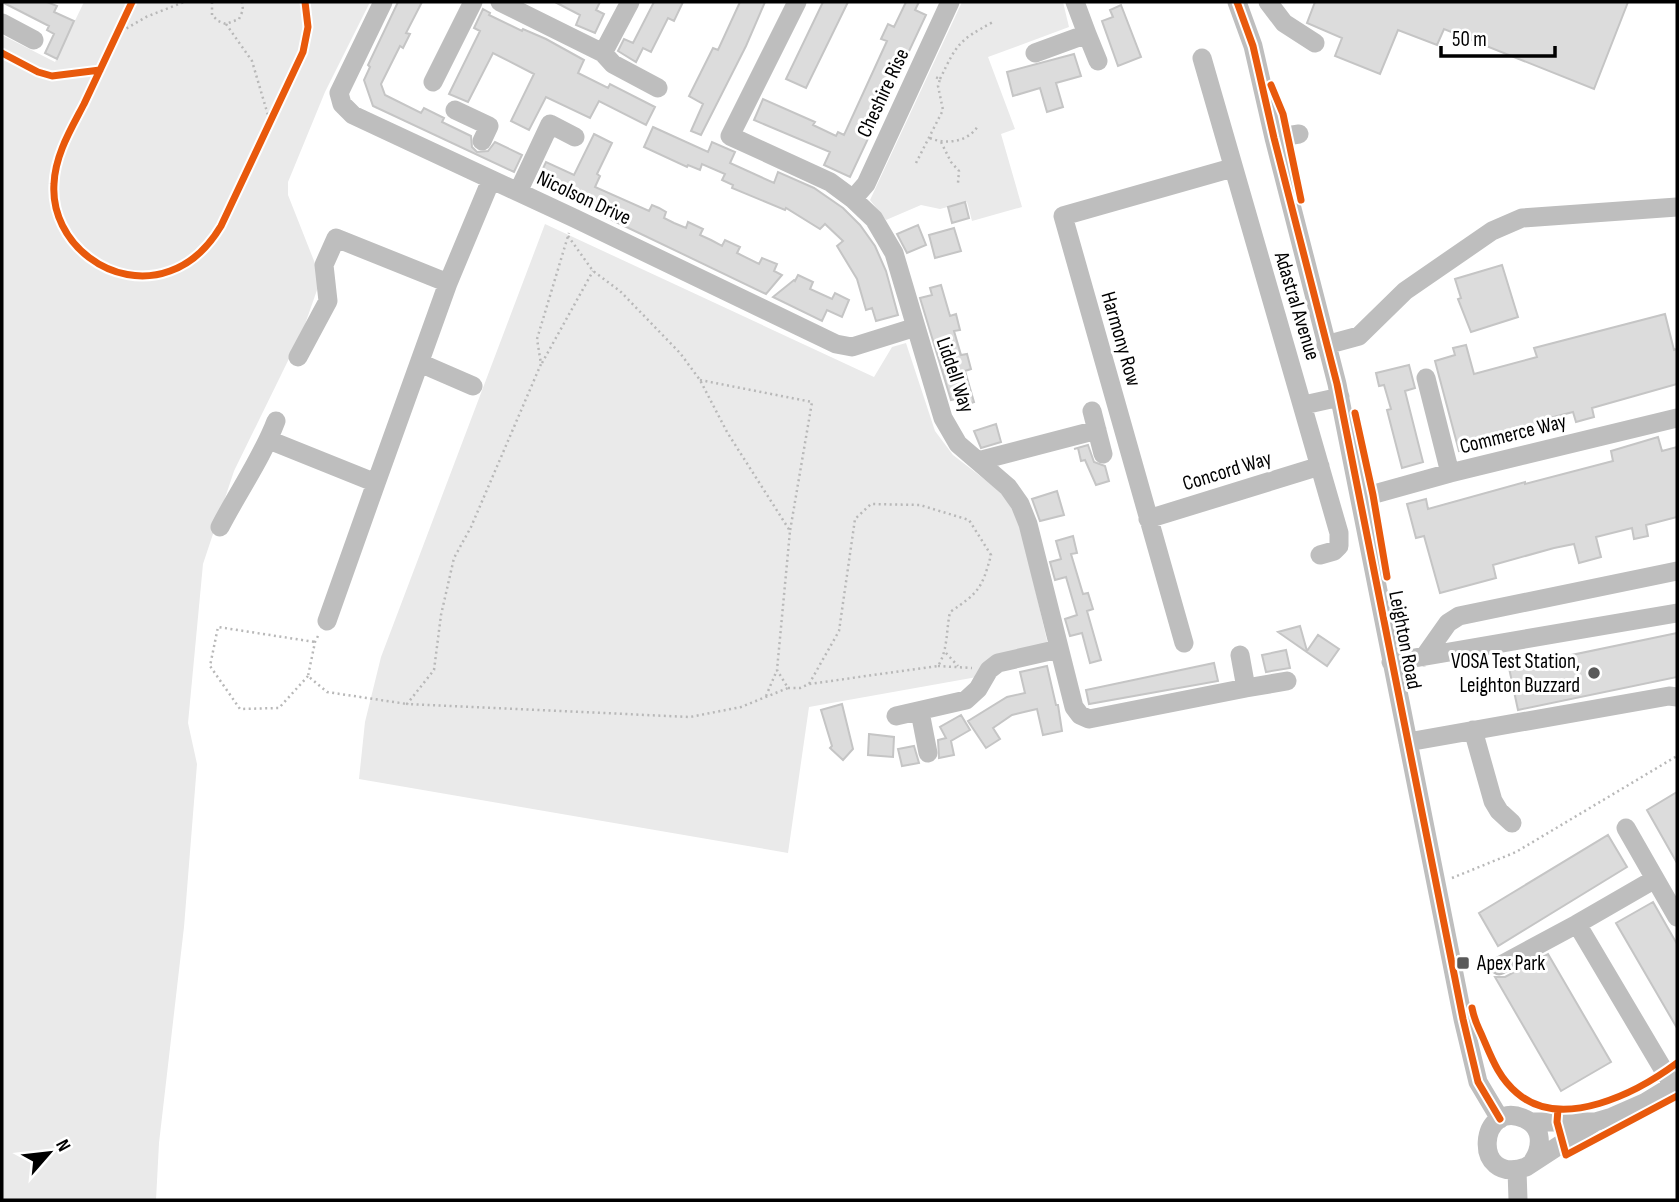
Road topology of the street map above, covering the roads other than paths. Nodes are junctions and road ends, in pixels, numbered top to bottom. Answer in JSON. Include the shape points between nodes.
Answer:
{"nodes":[{"id":1,"x":383,"y":2,"type":"edge"},
{"id":2,"x":473,"y":2,"type":"edge"},
{"id":3,"x":500,"y":2,"type":"edge"},
{"id":4,"x":630,"y":2,"type":"edge"},
{"id":5,"x":797,"y":2,"type":"edge"},
{"id":6,"x":950,"y":2,"type":"edge"},
{"id":7,"x":1076,"y":2,"type":"edge"},
{"id":8,"x":1237,"y":2,"type":"edge"},
{"id":9,"x":1268,"y":2,"type":"edge"},
{"id":10,"x":2,"y":23,"type":"edge"},
{"id":11,"x":1087,"y":34,"type":"junction"},
{"id":12,"x":34,"y":40,"type":"dead end"},
{"id":13,"x":1315,"y":43,"type":"dead end"},
{"id":14,"x":603,"y":53,"type":"junction"},
{"id":15,"x":1035,"y":53,"type":"dead end"},
{"id":16,"x":1202,"y":58,"type":"dead end"},
{"id":17,"x":1098,"y":61,"type":"dead end"},
{"id":18,"x":433,"y":82,"type":"dead end"},
{"id":19,"x":658,"y":88,"type":"dead end"},
{"id":20,"x":455,"y":110,"type":"dead end"},
{"id":21,"x":1300,"y":134,"type":"dead end"},
{"id":22,"x":575,"y":137,"type":"dead end"},
{"id":23,"x":1274,"y":138,"type":"junction"},
{"id":24,"x":476,"y":155,"type":"junction"},
{"id":25,"x":1232,"y":168,"type":"junction"},
{"id":26,"x":491,"y":180,"type":"junction"},
{"id":27,"x":518,"y":192,"type":"junction"},
{"id":28,"x":853,"y":199,"type":"junction"},
{"id":29,"x":1677,"y":207,"type":"edge"},
{"id":30,"x":448,"y":283,"type":"junction"},
{"id":31,"x":916,"y":327,"type":"junction"},
{"id":32,"x":1326,"y":345,"type":"junction"},
{"id":33,"x":298,"y":357,"type":"dead end"},
{"id":34,"x":420,"y":363,"type":"junction"},
{"id":35,"x":1426,"y":378,"type":"dead end"},
{"id":36,"x":473,"y":386,"type":"dead end"},
{"id":37,"x":1340,"y":397,"type":"junction"},
{"id":38,"x":1304,"y":405,"type":"junction"},
{"id":39,"x":1677,"y":418,"type":"edge"},
{"id":40,"x":276,"y":421,"type":"dead end"},
{"id":41,"x":269,"y":440,"type":"junction"},
{"id":42,"x":1103,"y":454,"type":"dead end"},
{"id":43,"x":978,"y":461,"type":"junction"},
{"id":44,"x":1320,"y":466,"type":"junction"},
{"id":45,"x":1450,"y":473,"type":"junction"},
{"id":46,"x":376,"y":483,"type":"junction"},
{"id":47,"x":1360,"y":498,"type":"junction"},
{"id":48,"x":1147,"y":519,"type":"junction"},
{"id":49,"x":220,"y":527,"type":"dead end"},
{"id":50,"x":1321,"y":555,"type":"dead end"},
{"id":51,"x":1677,"y":571,"type":"edge"},
{"id":52,"x":1677,"y":613,"type":"edge"},
{"id":53,"x":327,"y":621,"type":"road end"},
{"id":54,"x":1184,"y":643,"type":"dead end"},
{"id":55,"x":1059,"y":649,"type":"junction"},
{"id":56,"x":1240,"y":655,"type":"dead end"},
{"id":57,"x":1424,"y":657,"type":"junction"},
{"id":58,"x":1391,"y":663,"type":"junction"},
{"id":59,"x":1286,"y":681,"type":"dead end"},
{"id":60,"x":1246,"y":688,"type":"junction"},
{"id":61,"x":1677,"y":696,"type":"edge"},
{"id":62,"x":920,"y":712,"type":"junction"},
{"id":63,"x":896,"y":716,"type":"dead end"},
{"id":64,"x":1473,"y":730,"type":"junction"},
{"id":65,"x":1408,"y":742,"type":"junction"},
{"id":66,"x":928,"y":753,"type":"dead end"},
{"id":67,"x":1512,"y":823,"type":"dead end"},
{"id":68,"x":1626,"y":828,"type":"dead end"},
{"id":69,"x":1655,"y":879,"type":"junction"},
{"id":70,"x":1677,"y":917,"type":"edge"},
{"id":71,"x":1577,"y":924,"type":"junction"},
{"id":72,"x":1499,"y":966,"type":"dead end"},
{"id":73,"x":1675,"y":1085,"type":"edge"},
{"id":74,"x":1500,"y":1119,"type":"junction"},
{"id":75,"x":1530,"y":1122,"type":"junction"},
{"id":76,"x":1595,"y":1122,"type":"junction"},
{"id":77,"x":1525,"y":1165,"type":"junction"},
{"id":78,"x":1518,"y":1200,"type":"edge"}],
"edges":[{"from":1,"to":24,"type":"street","name":"Nicolson Drive","via":[[343,81],[342,104],[353,115]]},
{"from":2,"to":18,"type":"street"},
{"from":3,"to":14,"type":"street"},
{"from":4,"to":14,"type":"street"},
{"from":5,"to":28,"type":"street","name":"Liddell Way","via":[[730,136],[830,182]]},
{"from":6,"to":28,"type":"street","name":"Cheshire Rise","via":[[866,184]]},
{"from":7,"to":11,"type":"street"},
{"from":8,"to":23,"type":"street","name":"Leighton Road","via":[[1253,46]]},
{"from":9,"to":13,"type":"street","via":[[1284,23]]},
{"from":10,"to":12,"type":"street"},
{"from":11,"to":15,"type":"street"},
{"from":11,"to":17,"type":"street"},
{"from":14,"to":19,"type":"street","via":[[612,64]]},
{"from":16,"to":25,"type":"street","name":"Adastral Avenue"},
{"from":20,"to":24,"type":"street","via":[[489,126]]},
{"from":21,"to":23,"type":"street"},
{"from":22,"to":27,"type":"street","via":[[550,124]]},
{"from":23,"to":32,"type":"street","name":"Leighton Road"},
{"from":24,"to":26,"type":"street","name":"Nicolson Drive"},
{"from":25,"to":38,"type":"street","name":"Adastral Avenue"},
{"from":25,"to":48,"type":"street","name":"Harmony Row","via":[[1063,216]]},
{"from":26,"to":27,"type":"street","name":"Nicolson Drive"},
{"from":26,"to":30,"type":"street"},
{"from":27,"to":31,"type":"street","name":"Nicolson Drive","via":[[836,344],[852,347]]},
{"from":28,"to":31,"type":"street","name":"Liddell Way","via":[[874,219],[894,253]]},
{"from":29,"to":32,"type":"street","via":[[1522,218],[1492,231],[1405,291],[1359,336]]},
{"from":30,"to":33,"type":"street","via":[[336,238],[324,265],[328,301]]},
{"from":30,"to":34,"type":"street"},
{"from":31,"to":43,"type":"street","name":"Liddell Way","via":[[943,418],[958,444]]},
{"from":32,"to":37,"type":"street","name":"Leighton Road"},
{"from":34,"to":36,"type":"street"},
{"from":34,"to":46,"type":"street"},
{"from":35,"to":45,"type":"street"},
{"from":37,"to":38,"type":"street"},
{"from":37,"to":47,"type":"street","name":"Leighton Road"},
{"from":38,"to":44,"type":"street","name":"Adastral Avenue"},
{"from":39,"to":45,"type":"street","name":"Commerce Way"},
{"from":40,"to":41,"type":"street"},
{"from":41,"to":46,"type":"street"},
{"from":41,"to":49,"type":"street"},
{"from":42,"to":43,"type":"street","via":[[1094,420]]},
{"from":43,"to":55,"type":"street","name":"Liddell Way","via":[[1008,486],[1020,505]]},
{"from":44,"to":48,"type":"street","name":"Concord Way"},
{"from":44,"to":50,"type":"street","name":"Adastral Avenue","via":[[1340,539],[1334,551]]},
{"from":45,"to":47,"type":"street","name":"Commerce Way"},
{"from":46,"to":53,"type":"street"},
{"from":47,"to":58,"type":"street","name":"Leighton Road"},
{"from":48,"to":54,"type":"street","name":"Harmony Row"},
{"from":51,"to":57,"type":"street","via":[[1459,616],[1448,623]]},
{"from":52,"to":57,"type":"street"},
{"from":55,"to":60,"type":"street","name":"Liddell Way","via":[[1074,707],[1089,719]]},
{"from":55,"to":62,"type":"street","via":[[998,663],[966,700]]},
{"from":56,"to":60,"type":"street"},
{"from":57,"to":58,"type":"street"},
{"from":58,"to":65,"type":"street","name":"Leighton Road"},
{"from":59,"to":60,"type":"street","name":"Liddell Way"},
{"from":61,"to":64,"type":"street"},
{"from":62,"to":63,"type":"street"},
{"from":62,"to":66,"type":"street"},
{"from":64,"to":65,"type":"street"},
{"from":64,"to":67,"type":"street","via":[[1493,801]]},
{"from":65,"to":74,"type":"street","name":"Leighton Road","via":[[1478,1082]]},
{"from":68,"to":69,"type":"street"},
{"from":69,"to":70,"type":"street"},
{"from":69,"to":71,"type":"street"},
{"from":71,"to":72,"type":"street"},
{"from":71,"to":73,"type":"street"},
{"from":73,"to":76,"type":"street"},
{"from":74,"to":75,"type":"street","via":[[1515,1116]]},
{"from":74,"to":77,"type":"street","via":[[1488,1131],[1486,1148],[1494,1163],[1509,1170]]},
{"from":75,"to":76,"type":"street"},
{"from":75,"to":77,"type":"street","via":[[1540,1145]]},
{"from":76,"to":77,"type":"street"},
{"from":77,"to":78,"type":"street"}]}
